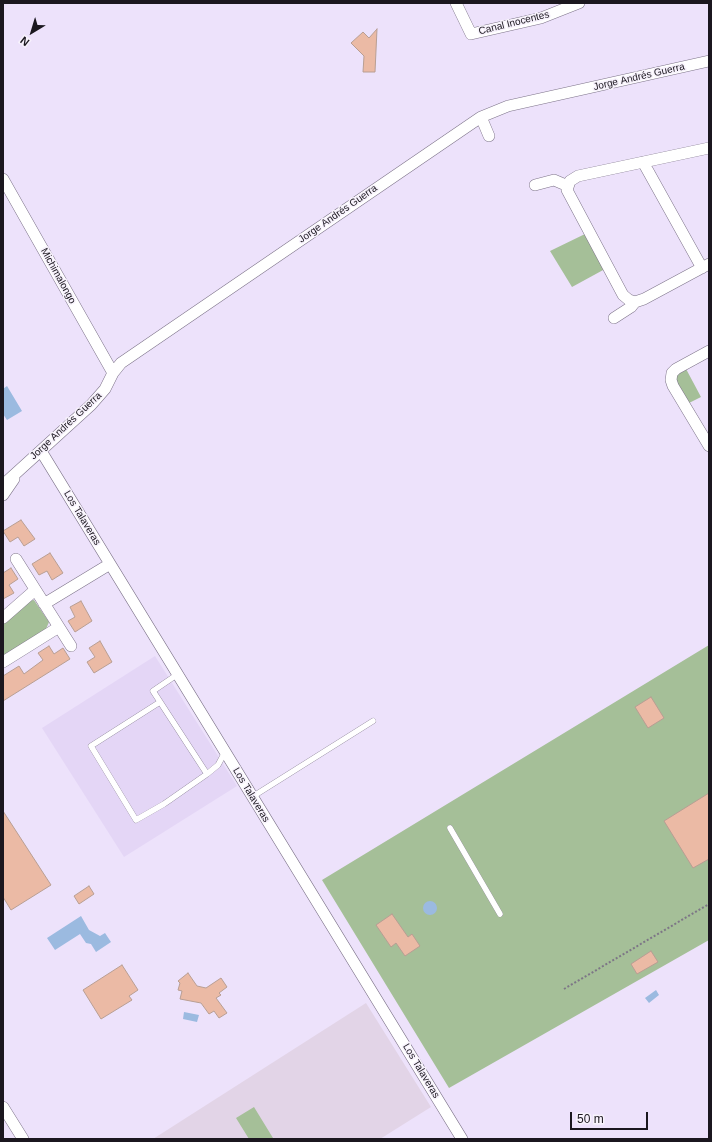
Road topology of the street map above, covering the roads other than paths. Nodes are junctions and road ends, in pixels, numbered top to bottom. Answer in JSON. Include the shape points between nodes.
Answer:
{"nodes":[{"id":1,"x":456,"y":3,"type":"edge"},
{"id":2,"x":573,"y":4,"type":"edge"},
{"id":3,"x":709,"y":62,"type":"edge"},
{"id":4,"x":481,"y":117,"type":"junction"},
{"id":5,"x":489,"y":136,"type":"dead end"},
{"id":6,"x":709,"y":148,"type":"edge"},
{"id":7,"x":643,"y":162,"type":"junction"},
{"id":8,"x":3,"y":179,"type":"edge"},
{"id":9,"x":535,"y":185,"type":"dead end"},
{"id":10,"x":568,"y":186,"type":"junction"},
{"id":11,"x":705,"y":266,"type":"edge"},
{"id":12,"x":635,"y":302,"type":"junction"},
{"id":13,"x":614,"y":318,"type":"dead end"},
{"id":14,"x":709,"y":351,"type":"edge"},
{"id":15,"x":113,"y":373,"type":"junction"},
{"id":16,"x":706,"y":432,"type":"edge"},
{"id":17,"x":709,"y":446,"type":"edge"},
{"id":18,"x":41,"y":450,"type":"junction"},
{"id":19,"x":22,"y":467,"type":"junction"},
{"id":20,"x":3,"y":485,"type":"edge"},
{"id":21,"x":3,"y":496,"type":"edge"},
{"id":22,"x":16,"y":559,"type":"dead end"},
{"id":23,"x":110,"y":564,"type":"junction"},
{"id":24,"x":35,"y":590,"type":"junction"},
{"id":25,"x":44,"y":604,"type":"junction"},
{"id":26,"x":3,"y":618,"type":"edge"},
{"id":27,"x":59,"y":627,"type":"junction"},
{"id":28,"x":71,"y":646,"type":"dead end"},
{"id":29,"x":3,"y":662,"type":"edge"},
{"id":30,"x":178,"y":674,"type":"junction"},
{"id":31,"x":160,"y":702,"type":"junction"},
{"id":32,"x":372,"y":722,"type":"dead end"},
{"id":33,"x":225,"y":752,"type":"junction"},
{"id":34,"x":207,"y":774,"type":"junction"},
{"id":35,"x":252,"y":797,"type":"junction"},
{"id":36,"x":450,"y":828,"type":"dead end"},
{"id":37,"x":500,"y":914,"type":"dead end"},
{"id":38,"x":3,"y":1107,"type":"edge"},
{"id":39,"x":23,"y":1139,"type":"edge"},
{"id":40,"x":462,"y":1139,"type":"edge"}],
"edges":[{"from":1,"to":2,"type":"street","name":"Canal Inocentes","via":[[471,34],[541,18]]},
{"from":3,"to":4,"type":"street","name":"Jorge Andrés Guerra","via":[[508,106]]},
{"from":4,"to":5,"type":"street"},
{"from":4,"to":15,"type":"street","name":"Jorge Andrés Guerra","via":[[121,363]]},
{"from":6,"to":7,"type":"street"},
{"from":7,"to":10,"type":"street","via":[[576,177]]},
{"from":7,"to":11,"type":"street"},
{"from":8,"to":15,"type":"street","name":"Michimalongo"},
{"from":9,"to":10,"type":"street","via":[[554,180]]},
{"from":10,"to":12,"type":"street","via":[[568,195],[623,295]]},
{"from":11,"to":12,"type":"street"},
{"from":12,"to":13,"type":"street"},
{"from":14,"to":16,"type":"street","via":[[676,369],[671,380],[672,386]]},
{"from":15,"to":18,"type":"street","name":"Jorge Andrés Guerra","via":[[106,389]]},
{"from":16,"to":17,"type":"street"},
{"from":18,"to":19,"type":"street","name":"Jorge Andrés Guerra"},
{"from":18,"to":23,"type":"street","name":"Los Talaveras"},
{"from":19,"to":20,"type":"street","name":"Jorge Andrés Guerra"},
{"from":19,"to":21,"type":"street","name":"Jorge Andrés Guerra"},
{"from":22,"to":24,"type":"street"},
{"from":23,"to":25,"type":"street"},
{"from":23,"to":30,"type":"street","name":"Los Talaveras"},
{"from":24,"to":25,"type":"street"},
{"from":24,"to":26,"type":"street"},
{"from":25,"to":27,"type":"street"},
{"from":27,"to":28,"type":"street"},
{"from":27,"to":29,"type":"street"},
{"from":30,"to":31,"type":"lane","via":[[153,691]]},
{"from":30,"to":33,"type":"street","name":"Los Talaveras"},
{"from":31,"to":34,"type":"lane"},
{"from":31,"to":34,"type":"lane","via":[[91,746],[136,820]]},
{"from":32,"to":35,"type":"lane"},
{"from":33,"to":34,"type":"lane","via":[[218,765]]},
{"from":33,"to":35,"type":"street","name":"Los Talaveras"},
{"from":35,"to":40,"type":"street","name":"Los Talaveras"},
{"from":36,"to":37,"type":"lane"},
{"from":38,"to":39,"type":"street"}]}
